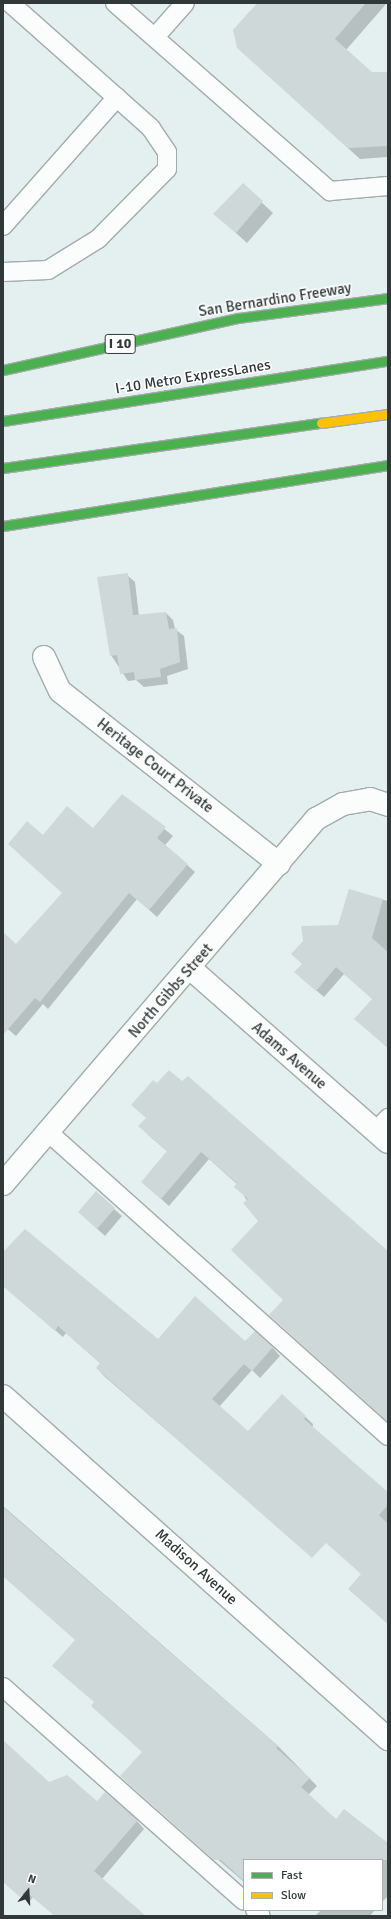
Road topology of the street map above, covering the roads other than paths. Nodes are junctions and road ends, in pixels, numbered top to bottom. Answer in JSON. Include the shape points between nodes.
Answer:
{"nodes":[{"id":1,"x":10,"y":3,"type":"edge"},
{"id":2,"x":116,"y":3,"type":"edge"},
{"id":3,"x":185,"y":3,"type":"edge"},
{"id":4,"x":154,"y":37,"type":"junction"},
{"id":5,"x":117,"y":97,"type":"junction"},
{"id":6,"x":388,"y":186,"type":"edge"},
{"id":7,"x":3,"y":226,"type":"edge"},
{"id":8,"x":3,"y":272,"type":"edge"},
{"id":9,"x":388,"y":290,"type":"edge"},
{"id":10,"x":388,"y":298,"type":"edge"},
{"id":11,"x":238,"y":318,"type":"junction"},
{"id":12,"x":388,"y":361,"type":"edge"},
{"id":13,"x":3,"y":370,"type":"edge"},
{"id":14,"x":388,"y":414,"type":"edge"},
{"id":15,"x":3,"y":421,"type":"edge"},
{"id":16,"x":388,"y":464,"type":"edge"},
{"id":17,"x":3,"y":468,"type":"edge"},
{"id":18,"x":388,"y":474,"type":"edge"},
{"id":19,"x":263,"y":484,"type":"junction"},
{"id":20,"x":78,"y":516,"type":"junction"},
{"id":21,"x":3,"y":526,"type":"edge"},
{"id":22,"x":3,"y":532,"type":"edge"},
{"id":23,"x":44,"y":657,"type":"dead end"},
{"id":24,"x":388,"y":805,"type":"edge"},
{"id":25,"x":278,"y":864,"type":"junction"},
{"id":26,"x":191,"y":969,"type":"junction"},
{"id":27,"x":384,"y":1131,"type":"edge"},
{"id":28,"x":48,"y":1132,"type":"junction"},
{"id":29,"x":3,"y":1184,"type":"edge"},
{"id":30,"x":3,"y":1396,"type":"edge"},
{"id":31,"x":388,"y":1436,"type":"edge"},
{"id":32,"x":3,"y":1687,"type":"edge"},
{"id":33,"x":388,"y":1739,"type":"edge"},
{"id":34,"x":243,"y":1900,"type":"edge"}],
"edges":[{"from":1,"to":5,"type":"lane"},
{"from":2,"to":4,"type":"lane"},
{"from":3,"to":4,"type":"lane"},
{"from":4,"to":6,"type":"lane","via":[[330,191]]},
{"from":5,"to":7,"type":"lane"},
{"from":5,"to":8,"type":"lane","via":[[151,128],[167,152],[167,169],[98,239],[73,256],[48,270]]},
{"from":9,"to":11,"type":"highway"},
{"from":10,"to":11,"type":"highway","name":"San Bernardino Freeway","number":"I 10"},
{"from":11,"to":13,"type":"highway","name":"San Bernardino Freeway","number":"I 10"},
{"from":12,"to":15,"type":"highway","name":"I-10 Metro ExpressLanes"},
{"from":14,"to":17,"type":"highway"},
{"from":16,"to":19,"type":"highway"},
{"from":18,"to":19,"type":"highway"},
{"from":19,"to":20,"type":"highway"},
{"from":20,"to":21,"type":"highway"},
{"from":20,"to":22,"type":"highway"},
{"from":23,"to":25,"type":"street","name":"Heritage Court Private","via":[[60,691]]},
{"from":24,"to":25,"type":"street","name":"North Gibbs Street","via":[[370,798],[343,804],[316,819]]},
{"from":25,"to":26,"type":"street","name":"North Gibbs Street"},
{"from":26,"to":27,"type":"street","name":"Adams Avenue"},
{"from":26,"to":28,"type":"street","name":"North Gibbs Street"},
{"from":28,"to":29,"type":"street","name":"North Gibbs Street"},
{"from":28,"to":31,"type":"lane"},
{"from":30,"to":33,"type":"street","name":"Madison Avenue"},
{"from":32,"to":34,"type":"lane"}]}
